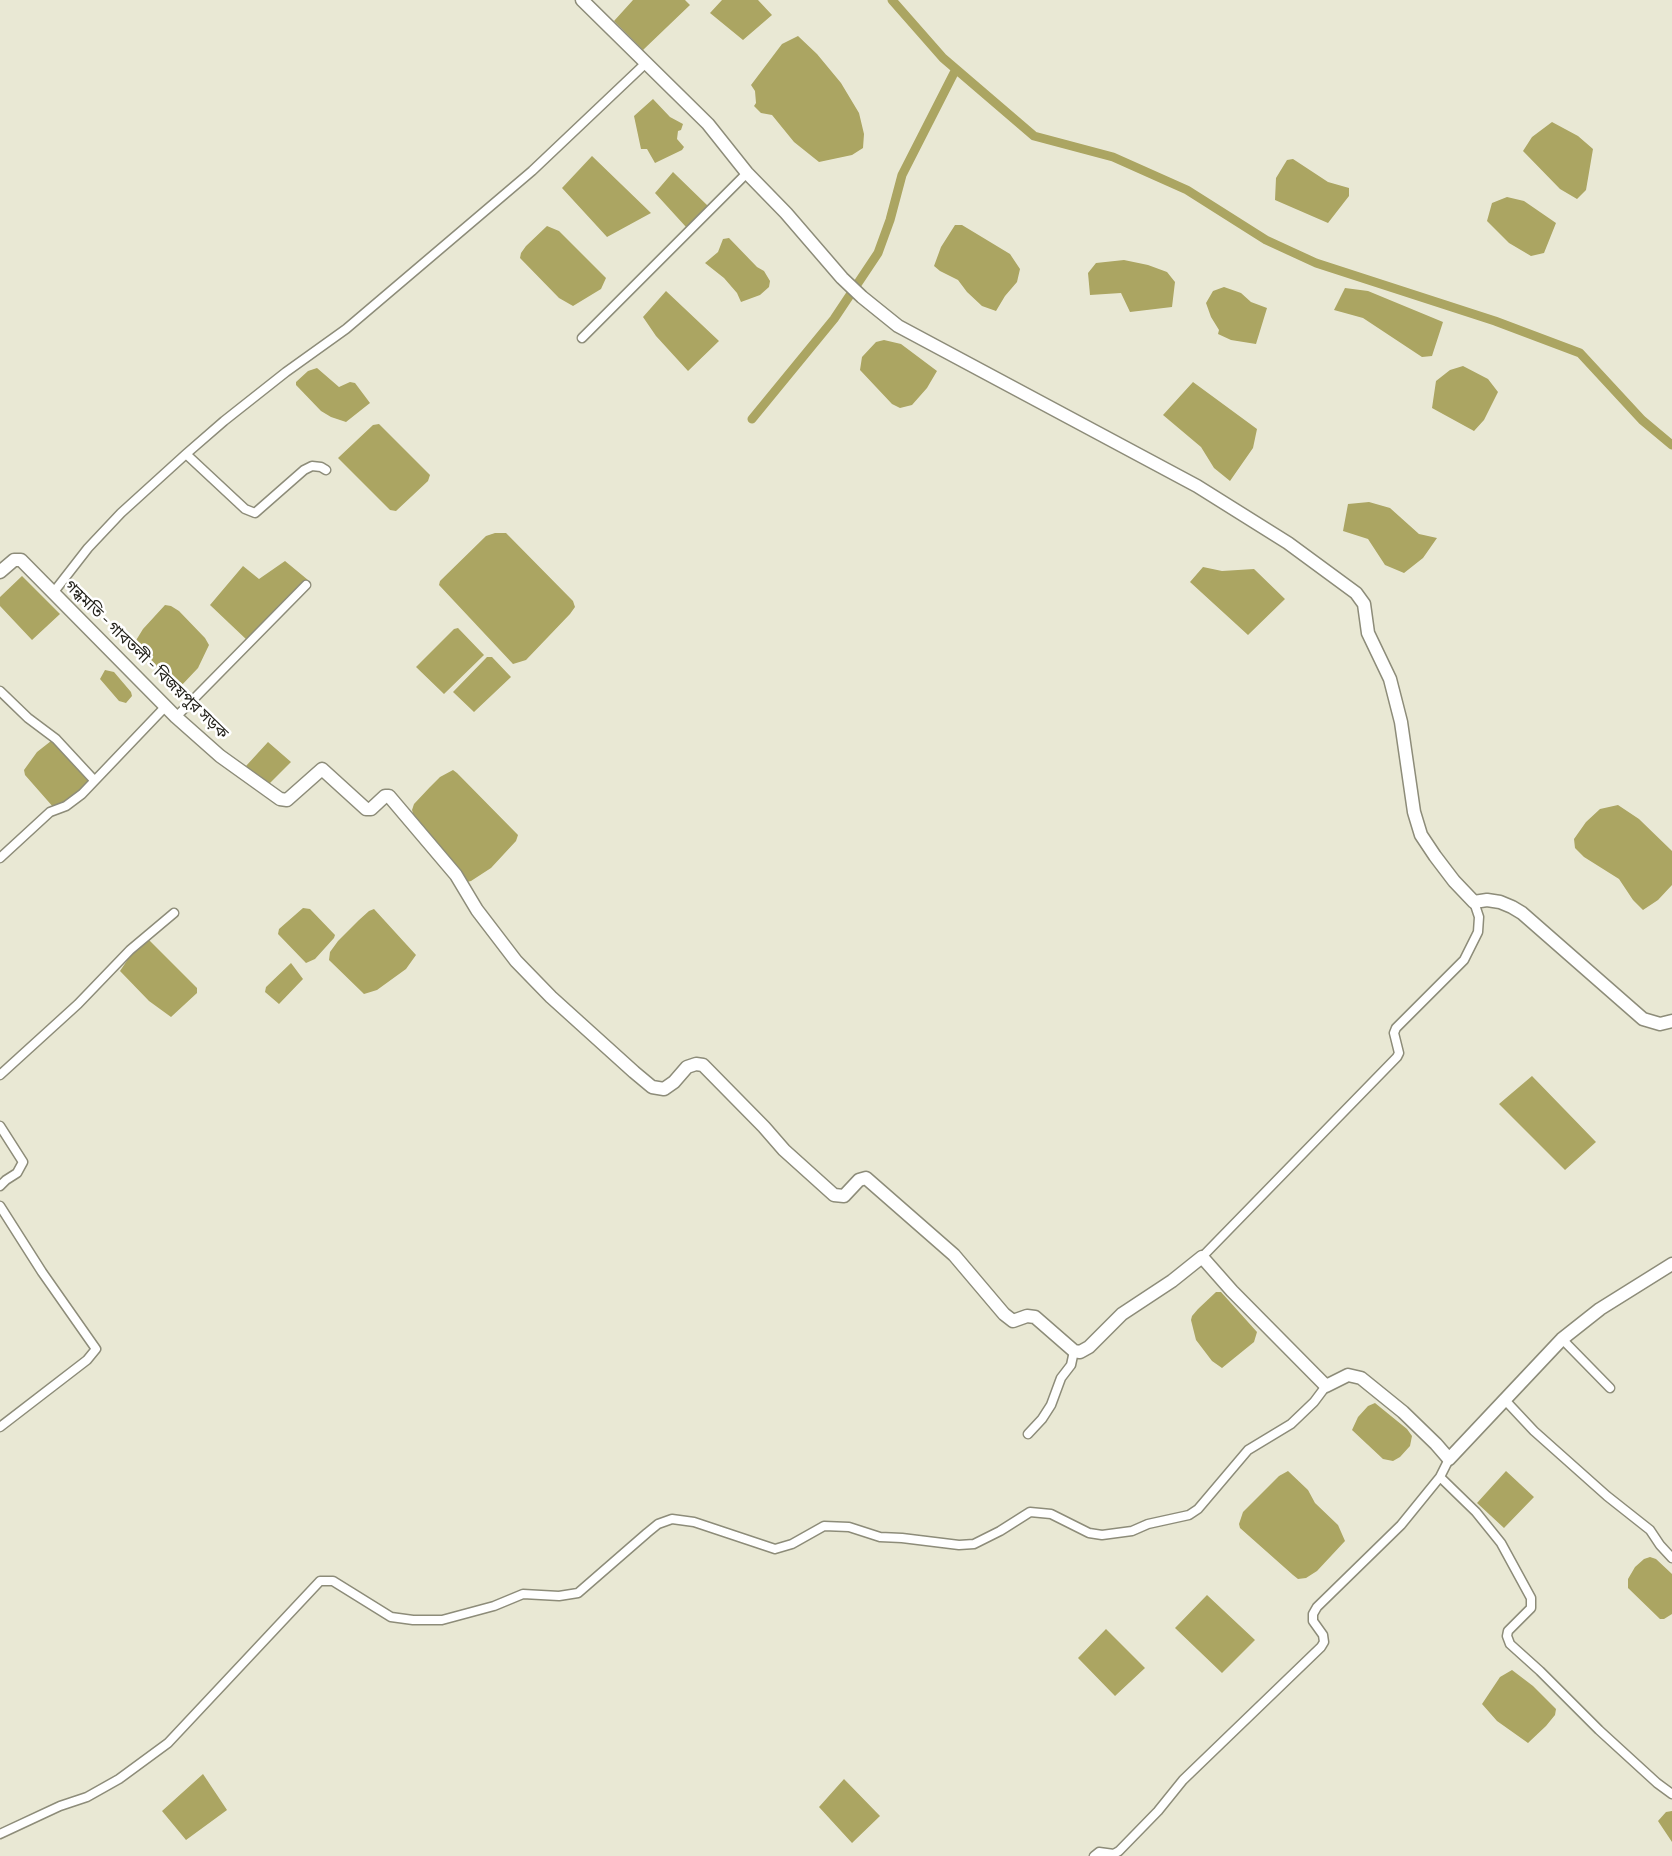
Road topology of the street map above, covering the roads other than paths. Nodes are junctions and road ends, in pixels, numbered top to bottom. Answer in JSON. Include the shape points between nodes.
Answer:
{"nodes":[{"id":1,"x":582,"y":0,"type":"edge"},
{"id":2,"x":647,"y":62,"type":"junction"},
{"id":3,"x":747,"y":172,"type":"junction"},
{"id":4,"x":582,"y":338,"type":"dead end"},
{"id":5,"x":186,"y":454,"type":"junction"},
{"id":6,"x":326,"y":470,"type":"dead end"},
{"id":7,"x":0,"y":572,"type":"edge"},
{"id":8,"x":306,"y":585,"type":"dead end"},
{"id":9,"x":53,"y":593,"type":"junction"},
{"id":10,"x":0,"y":691,"type":"edge"},
{"id":11,"x":166,"y":706,"type":"junction"},
{"id":12,"x":176,"y":717,"type":"junction"},
{"id":13,"x":94,"y":780,"type":"junction"},
{"id":14,"x":0,"y":858,"type":"edge"},
{"id":15,"x":1474,"y":902,"type":"junction"},
{"id":16,"x":174,"y":913,"type":"dead end"},
{"id":17,"x":1672,"y":1021,"type":"edge"},
{"id":18,"x":0,"y":1075,"type":"edge"},
{"id":19,"x":0,"y":1126,"type":"edge"},
{"id":20,"x":0,"y":1186,"type":"edge"},
{"id":21,"x":0,"y":1206,"type":"edge"},
{"id":22,"x":1202,"y":1257,"type":"junction"},
{"id":23,"x":1672,"y":1264,"type":"edge"},
{"id":24,"x":1562,"y":1339,"type":"junction"},
{"id":25,"x":1074,"y":1351,"type":"junction"},
{"id":26,"x":1326,"y":1386,"type":"junction"},
{"id":27,"x":1610,"y":1388,"type":"dead end"},
{"id":28,"x":1504,"y":1399,"type":"junction"},
{"id":29,"x":0,"y":1427,"type":"edge"},
{"id":30,"x":1028,"y":1434,"type":"dead end"},
{"id":31,"x":1449,"y":1459,"type":"junction"},
{"id":32,"x":1440,"y":1477,"type":"junction"},
{"id":33,"x":1672,"y":1558,"type":"edge"},
{"id":34,"x":1672,"y":1794,"type":"edge"},
{"id":35,"x":0,"y":1834,"type":"edge"},
{"id":36,"x":1094,"y":1856,"type":"edge"}],
"edges":[{"from":1,"to":2,"type":"main road"},
{"from":2,"to":3,"type":"main road","via":[[708,124]]},
{"from":2,"to":5,"type":"street","via":[[523,179],[346,329],[286,372]]},
{"from":3,"to":4,"type":"street"},
{"from":3,"to":15,"type":"main road","via":[[842,278],[898,326],[1197,486],[1288,543],[1356,592],[1364,604],[1368,633],[1390,679],[1421,835]]},
{"from":5,"to":6,"type":"street","via":[[255,513],[304,470],[312,466]]},
{"from":5,"to":9,"type":"street","via":[[115,520]]},
{"from":7,"to":9,"type":"main road","name":"গন্ধমতি - গাবতলী - বিজয়পুর সড়ক","via":[[17,559]]},
{"from":8,"to":12,"type":"street"},
{"from":9,"to":11,"type":"main road","name":"গন্ধমতি - গাবতলী - বিজয়পুর সড়ক"},
{"from":10,"to":13,"type":"street","via":[[56,739]]},
{"from":11,"to":12,"type":"main road","name":"গন্ধমতি - গাবতলী - বিজয়পুর সড়ক"},
{"from":11,"to":13,"type":"street"},
{"from":12,"to":25,"type":"main road","name":"গন্ধমতি - গাবতলী - বিজয়পুর সড়ক","via":[[220,756],[280,799],[287,800],[322,769],[366,809],[389,796],[456,875],[516,961],[652,1087],[664,1089],[687,1067],[703,1065],[783,1150],[834,1196],[844,1196],[866,1178],[954,1255],[1004,1314],[1013,1321],[1035,1317]]},
{"from":13,"to":14,"type":"street","via":[[66,806],[50,812]]},
{"from":15,"to":17,"type":"main road","via":[[1500,902],[1522,913],[1643,1019],[1660,1024]]},
{"from":15,"to":22,"type":"street","via":[[1478,932],[1464,960],[1396,1028],[1397,1057]]},
{"from":16,"to":18,"type":"street"},
{"from":19,"to":20,"type":"street","via":[[23,1162],[19,1171]]},
{"from":21,"to":29,"type":"street","via":[[96,1349]]},
{"from":22,"to":25,"type":"main road","via":[[1122,1314],[1089,1347]]},
{"from":22,"to":26,"type":"main road"},
{"from":23,"to":24,"type":"main road","via":[[1600,1309]]},
{"from":24,"to":27,"type":"street"},
{"from":24,"to":28,"type":"main road"},
{"from":25,"to":30,"type":"street","via":[[1051,1405]]},
{"from":26,"to":31,"type":"main road","via":[[1348,1375],[1361,1378],[1403,1412]]},
{"from":26,"to":35,"type":"street","via":[[1291,1424],[1248,1450],[1198,1509],[1132,1531],[1089,1533],[1051,1514],[1030,1512],[974,1544],[880,1538],[849,1527],[824,1526],[775,1549],[694,1522],[672,1519],[652,1528],[578,1593],[522,1594],[442,1620],[391,1617],[333,1581],[320,1581],[168,1743],[87,1797]]},
{"from":28,"to":31,"type":"main road"},
{"from":28,"to":33,"type":"street","via":[[1543,1439],[1650,1530]]},
{"from":31,"to":32,"type":"street"},
{"from":32,"to":34,"type":"street","via":[[1501,1543],[1531,1598],[1531,1608],[1508,1631],[1510,1644]]},
{"from":32,"to":36,"type":"street","via":[[1401,1525],[1317,1607],[1313,1621],[1323,1635],[1321,1647],[1183,1780],[1119,1851],[1098,1852]]}]}
